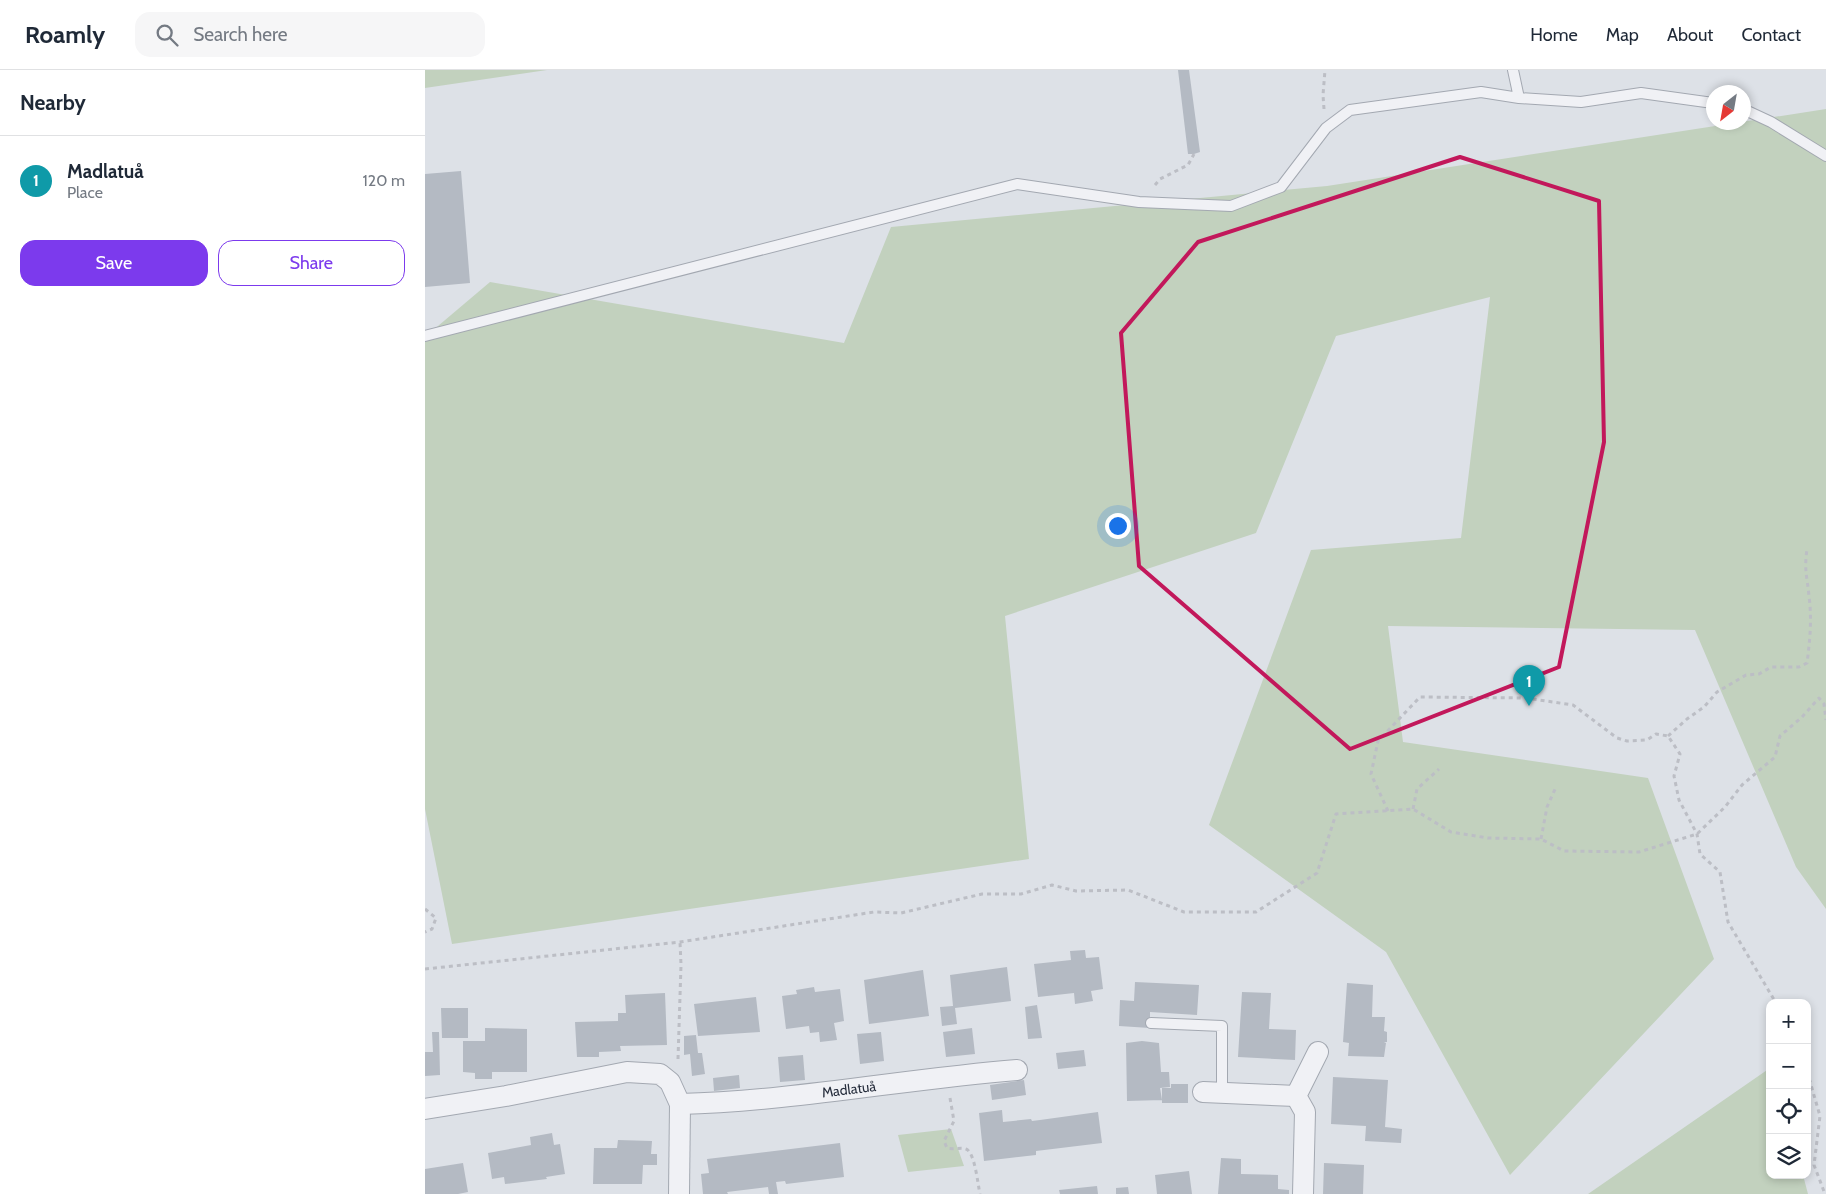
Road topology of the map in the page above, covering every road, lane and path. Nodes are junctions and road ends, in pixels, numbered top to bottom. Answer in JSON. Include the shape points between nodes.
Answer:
{"nodes":[{"id":1,"x":1325,"y":70,"type":"edge"},
{"id":2,"x":1513,"y":70,"type":"edge"},
{"id":3,"x":1519,"y":98,"type":"junction"},
{"id":4,"x":1706,"y":101,"type":"edge"},
{"id":5,"x":1751,"y":113,"type":"edge"},
{"id":6,"x":1326,"y":128,"type":"junction"},
{"id":7,"x":1194,"y":154,"type":"dead end"},
{"id":8,"x":1826,"y":156,"type":"edge"},
{"id":9,"x":1139,"y":202,"type":"junction"},
{"id":10,"x":425,"y":336,"type":"edge"},
{"id":11,"x":1807,"y":549,"type":"dead end"},
{"id":12,"x":1826,"y":720,"type":"edge"},
{"id":13,"x":1669,"y":736,"type":"junction"},
{"id":14,"x":1439,"y":769,"type":"dead end"},
{"id":15,"x":1556,"y":788,"type":"dead end"},
{"id":16,"x":1413,"y":809,"type":"junction"},
{"id":17,"x":1388,"y":811,"type":"junction"},
{"id":18,"x":1697,"y":834,"type":"junction"},
{"id":19,"x":1541,"y":839,"type":"junction"},
{"id":20,"x":425,"y":909,"type":"edge"},
{"id":21,"x":425,"y":932,"type":"edge"},
{"id":22,"x":680,"y":942,"type":"junction"},
{"id":23,"x":425,"y":969,"type":"edge"},
{"id":24,"x":1774,"y":999,"type":"edge"},
{"id":25,"x":1151,"y":1023,"type":"dead end"},
{"id":26,"x":1317,"y":1052,"type":"dead end"},
{"id":27,"x":1017,"y":1070,"type":"dead end"},
{"id":28,"x":946,"y":1076,"type":"junction"},
{"id":29,"x":670,"y":1082,"type":"junction"},
{"id":30,"x":1811,"y":1085,"type":"edge"},
{"id":31,"x":1212,"y":1092,"type":"joint"},
{"id":32,"x":1296,"y":1096,"type":"junction"},
{"id":33,"x":680,"y":1104,"type":"junction"},
{"id":34,"x":425,"y":1109,"type":"edge"},
{"id":35,"x":679,"y":1194,"type":"edge"},
{"id":36,"x":980,"y":1194,"type":"edge"},
{"id":37,"x":1303,"y":1194,"type":"edge"},
{"id":38,"x":1825,"y":1194,"type":"edge"}],
"edges":[{"from":1,"to":6,"type":"path"},
{"from":2,"to":3,"type":"lane"},
{"from":3,"to":4,"type":"lane","via":[[1581,102],[1641,93]]},
{"from":3,"to":6,"type":"lane","via":[[1481,92],[1350,110]]},
{"from":5,"to":8,"type":"lane"},
{"from":6,"to":9,"type":"lane","via":[[1281,187],[1231,206]]},
{"from":7,"to":9,"type":"path","via":[[1188,165],[1160,179]]},
{"from":9,"to":10,"type":"lane","via":[[1017,184]]},
{"from":11,"to":13,"type":"path","via":[[1804,568],[1811,628],[1807,663],[1799,667],[1771,666],[1759,674],[1746,675],[1717,692]]},
{"from":12,"to":18,"type":"path","via":[[1824,704],[1819,698],[1780,736],[1775,757],[1742,785]]},
{"from":13,"to":17,"type":"path","via":[[1656,734],[1647,740],[1617,738],[1573,705],[1526,698],[1420,697],[1378,741],[1371,774]]},
{"from":13,"to":18,"type":"path","via":[[1679,754],[1674,776],[1679,800]]},
{"from":14,"to":16,"type":"path","via":[[1417,788]]},
{"from":15,"to":19,"type":"path","via":[[1547,807]]},
{"from":16,"to":17,"type":"path"},
{"from":16,"to":19,"type":"path","via":[[1451,832],[1488,838]]},
{"from":17,"to":22,"type":"path","via":[[1336,814],[1317,873],[1256,912],[1185,912],[1128,890],[1076,891],[1052,885],[1021,894],[982,894],[901,913],[874,912]]},
{"from":18,"to":19,"type":"path","via":[[1639,852],[1564,851]]},
{"from":18,"to":24,"type":"path","via":[[1700,854],[1720,872],[1728,922]]},
{"from":20,"to":21,"type":"path","via":[[437,918],[432,929]]},
{"from":22,"to":23,"type":"path"},
{"from":22,"to":29,"type":"path","via":[[679,1056]]},
{"from":25,"to":31,"type":"lane","via":[[1222,1026]]},
{"from":26,"to":32,"type":"street"},
{"from":27,"to":28,"type":"street","name":"Madlatuå"},
{"from":28,"to":33,"type":"street","name":"Madlatuå","via":[[727,1103]]},
{"from":28,"to":36,"type":"path","via":[[954,1121],[943,1141],[947,1148],[970,1152]]},
{"from":29,"to":33,"type":"street"},
{"from":29,"to":34,"type":"street","via":[[660,1074],[627,1072]]},
{"from":30,"to":38,"type":"path","via":[[1820,1116],[1814,1165]]},
{"from":31,"to":32,"type":"street"},
{"from":32,"to":37,"type":"street","via":[[1305,1112]]},
{"from":33,"to":35,"type":"street"}]}
